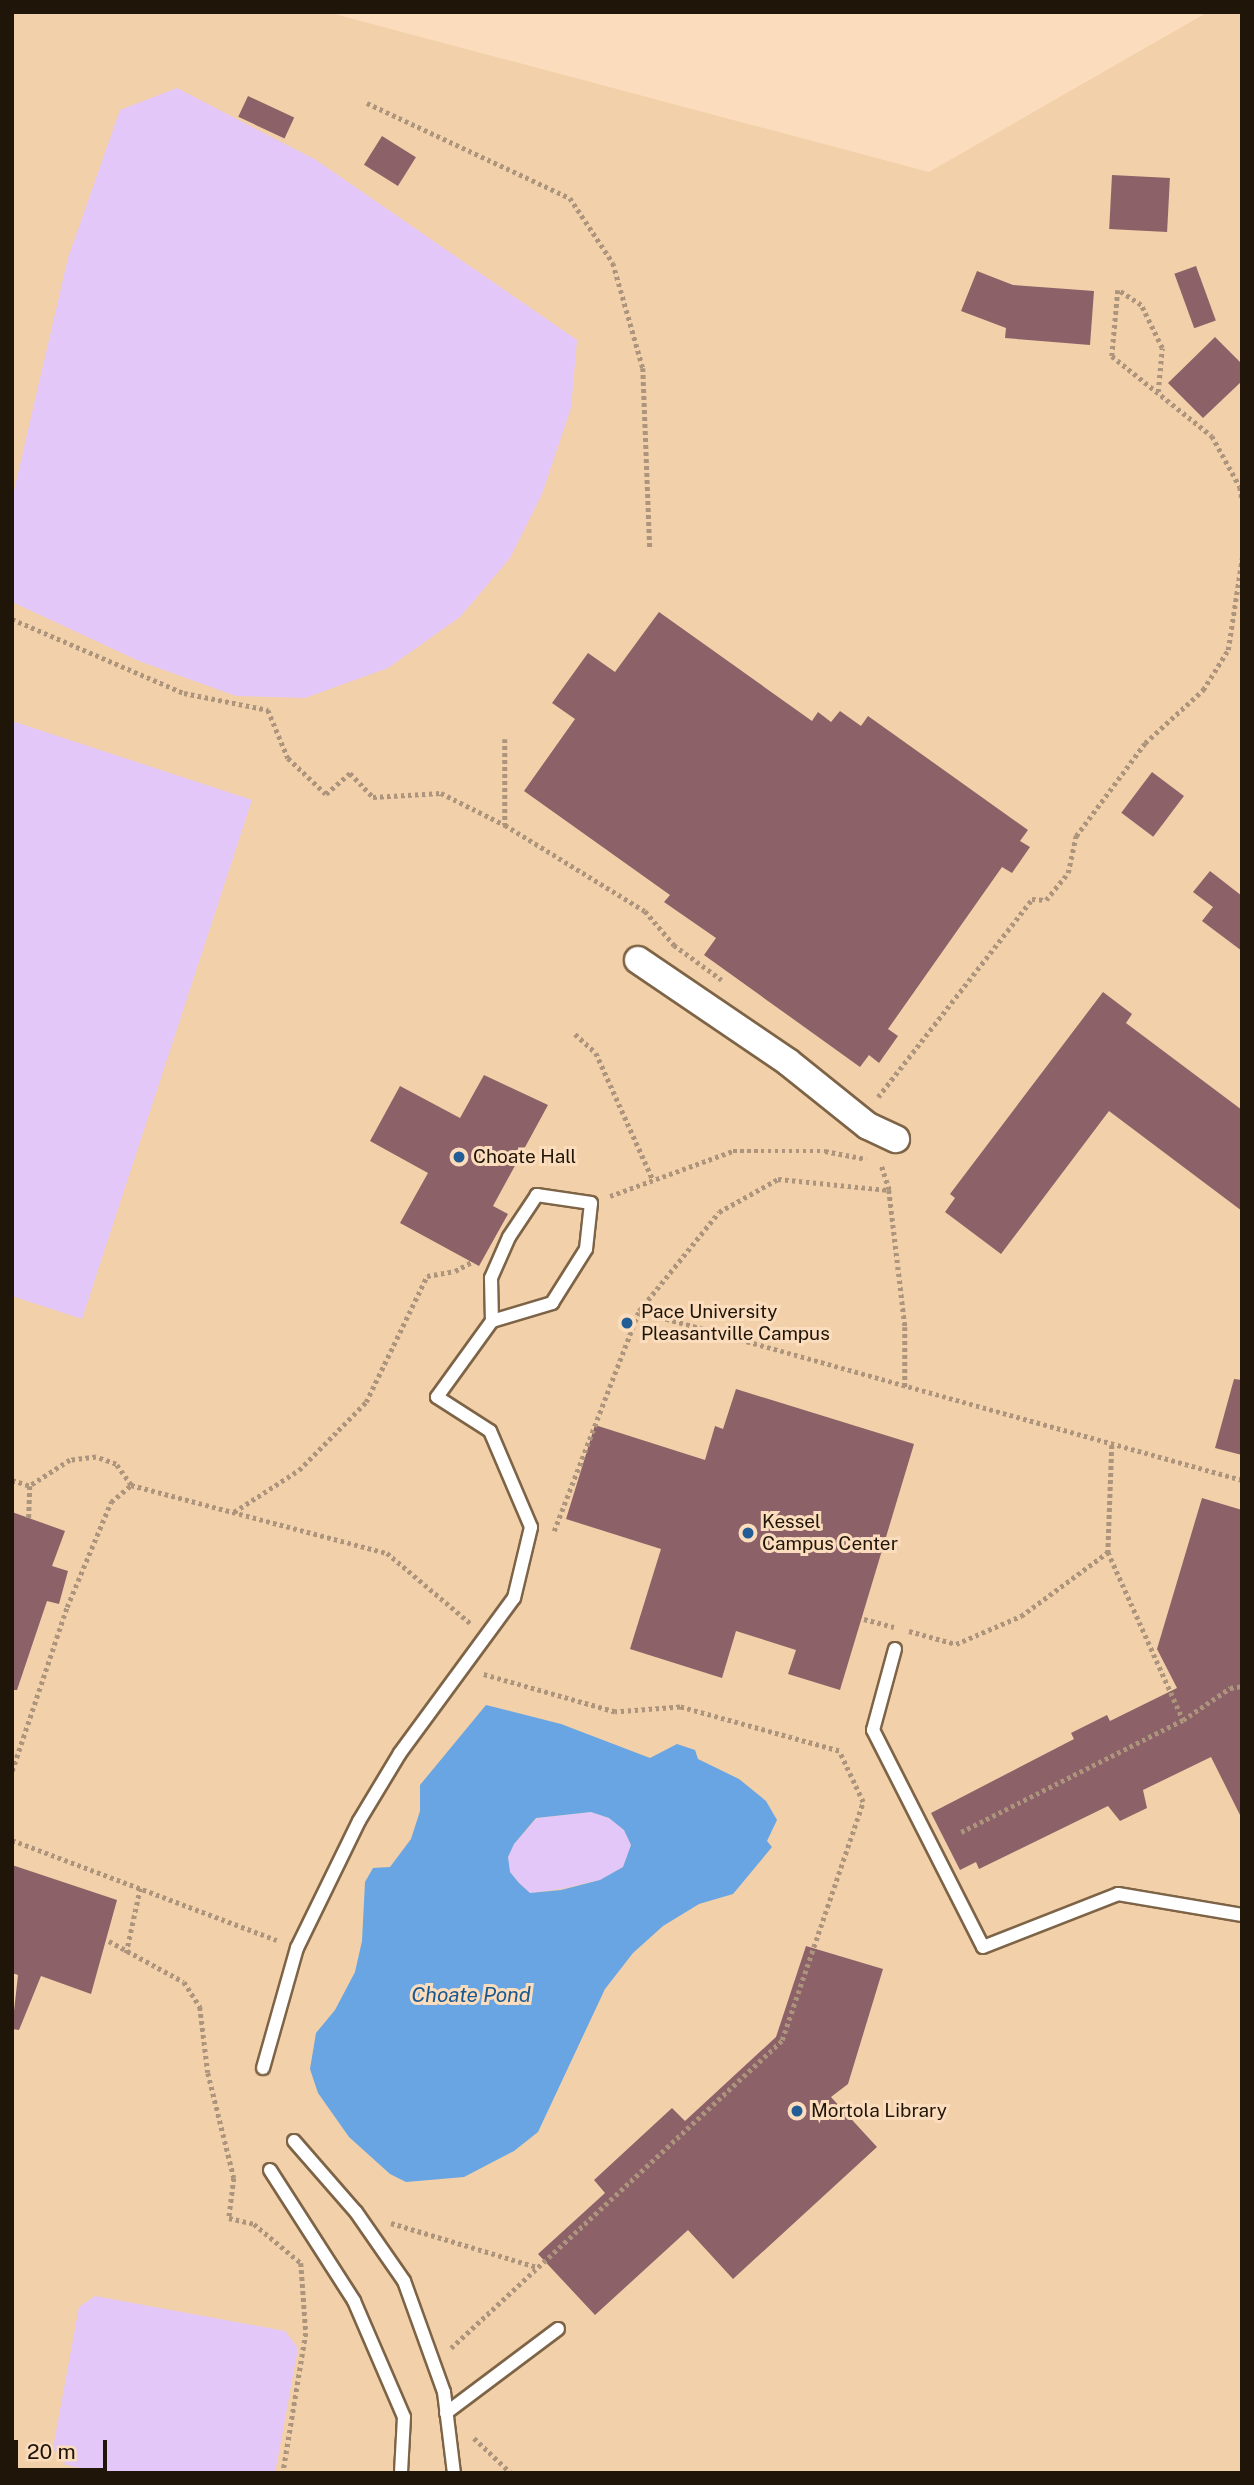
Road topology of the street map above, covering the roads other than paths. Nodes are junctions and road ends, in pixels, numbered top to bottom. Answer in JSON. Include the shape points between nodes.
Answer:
{"nodes":[{"id":1,"x":638,"y":960,"type":"dead end"},
{"id":2,"x":887,"y":1135,"type":"road end"},
{"id":3,"x":492,"y":1321,"type":"junction"},
{"id":4,"x":895,"y":1649,"type":"dead end"},
{"id":5,"x":1242,"y":1915,"type":"edge"},
{"id":6,"x":263,"y":2068,"type":"dead end"},
{"id":7,"x":295,"y":2141,"type":"dead end"},
{"id":8,"x":270,"y":2170,"type":"dead end"},
{"id":9,"x":558,"y":2329,"type":"dead end"},
{"id":10,"x":446,"y":2413,"type":"junction"},
{"id":11,"x":401,"y":2473,"type":"edge"},
{"id":12,"x":454,"y":2473,"type":"edge"}],
"edges":[{"from":1,"to":2,"type":"street"},
{"from":3,"to":3,"type":"lane","via":[[491,1278],[509,1237],[537,1195],[591,1203],[586,1249],[552,1303]]},
{"from":3,"to":6,"type":"lane","via":[[437,1397],[490,1431],[531,1527],[514,1598],[400,1753],[359,1821],[297,1948]]},
{"from":4,"to":5,"type":"lane","via":[[873,1730],[983,1947],[1118,1894]]},
{"from":7,"to":10,"type":"lane","via":[[356,2212],[404,2281]]},
{"from":8,"to":11,"type":"lane","via":[[354,2301],[404,2417]]},
{"from":9,"to":10,"type":"lane"},
{"from":10,"to":12,"type":"lane"}]}
